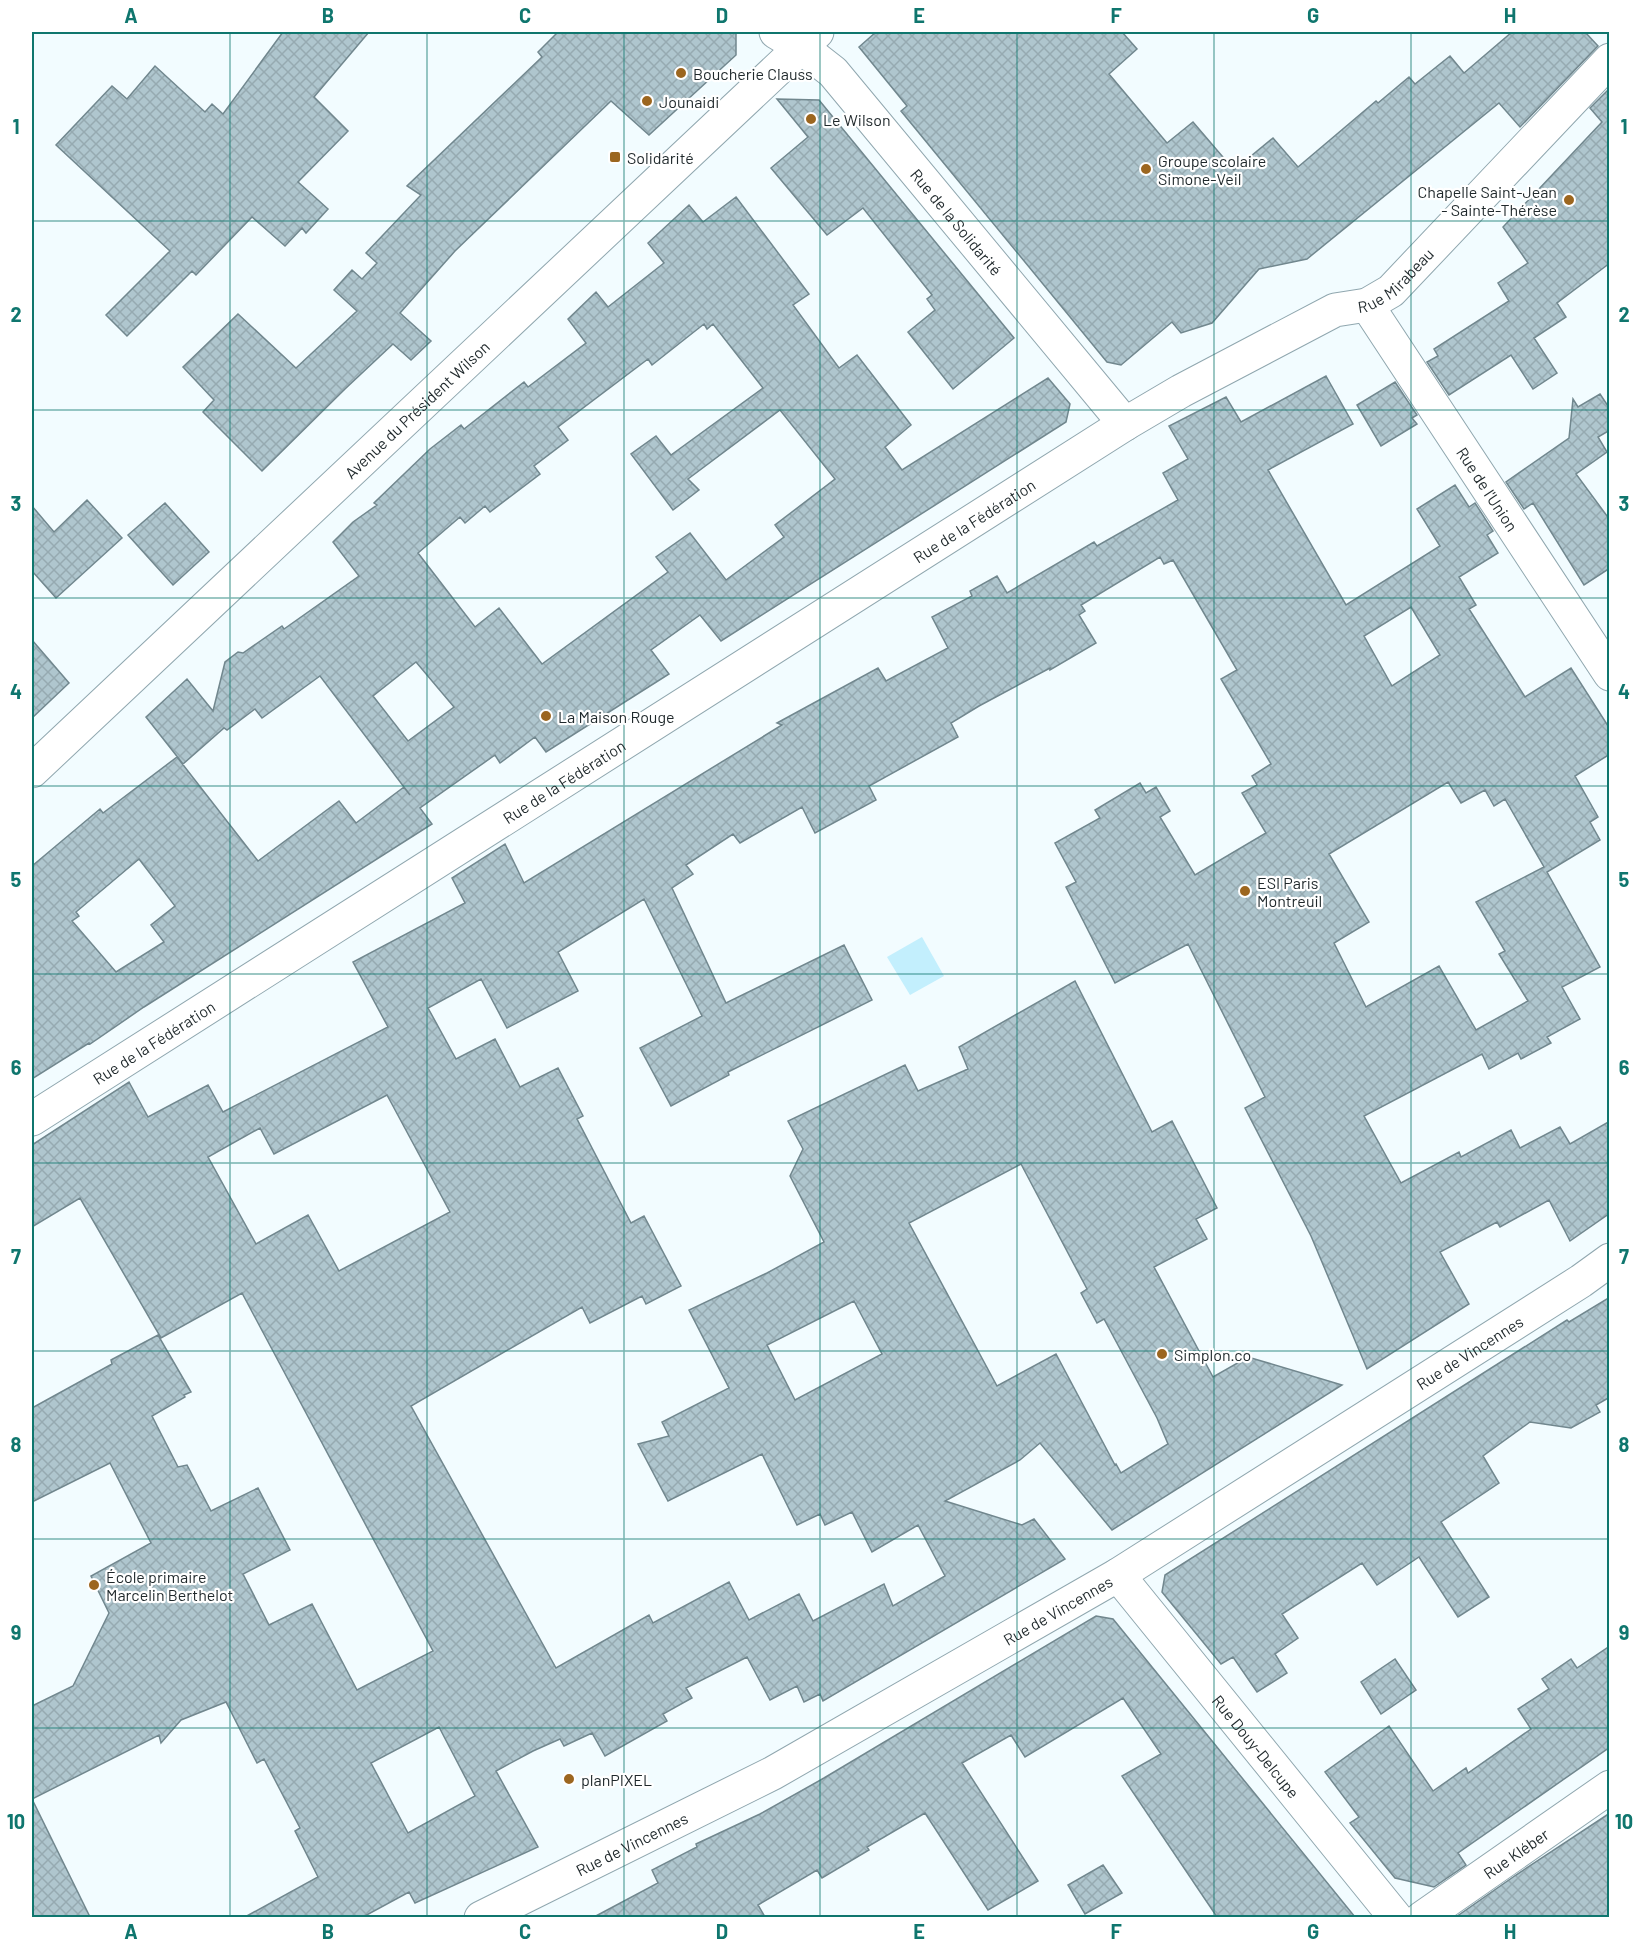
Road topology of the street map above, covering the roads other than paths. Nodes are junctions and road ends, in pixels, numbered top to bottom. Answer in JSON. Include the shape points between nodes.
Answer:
{"nodes":[{"id":1,"x":798,"y":37,"type":"edge"},
{"id":2,"x":1610,"y":60,"type":"edge"},
{"id":3,"x":1367,"y":305,"type":"junction"},
{"id":4,"x":1125,"y":424,"type":"junction"},
{"id":5,"x":1610,"y":675,"type":"edge"},
{"id":6,"x":32,"y":771,"type":"edge"},
{"id":7,"x":32,"y":1119,"type":"edge"},
{"id":8,"x":1610,"y":1260,"type":"edge"},
{"id":9,"x":1118,"y":1575,"type":"junction"},
{"id":10,"x":1610,"y":1787,"type":"edge"},
{"id":11,"x":481,"y":1917,"type":"edge"},
{"id":12,"x":1396,"y":1917,"type":"edge"},
{"id":13,"x":1422,"y":1917,"type":"edge"}],
"edges":[{"from":1,"to":4,"type":"street","name":"Rue de la Solidarité","via":[[833,72]]},
{"from":1,"to":6,"type":"street","name":"Avenue du Président Wilson"},
{"from":2,"to":3,"type":"street","name":"Rue Mirabeau","via":[[1391,291]]},
{"from":3,"to":4,"type":"street","name":"Rue Mirabeau","via":[[1335,309]]},
{"from":3,"to":5,"type":"street","name":"Rue de l'Union"},
{"from":4,"to":7,"type":"street","name":"Rue de la Fédération"},
{"from":8,"to":9,"type":"street","name":"Rue de Vincennes"},
{"from":9,"to":11,"type":"street","name":"Rue de Vincennes","via":[[773,1773]]},
{"from":9,"to":12,"type":"street","name":"Rue Douy-Delcupe"},
{"from":10,"to":13,"type":"street","name":"Rue Kléber"}]}
